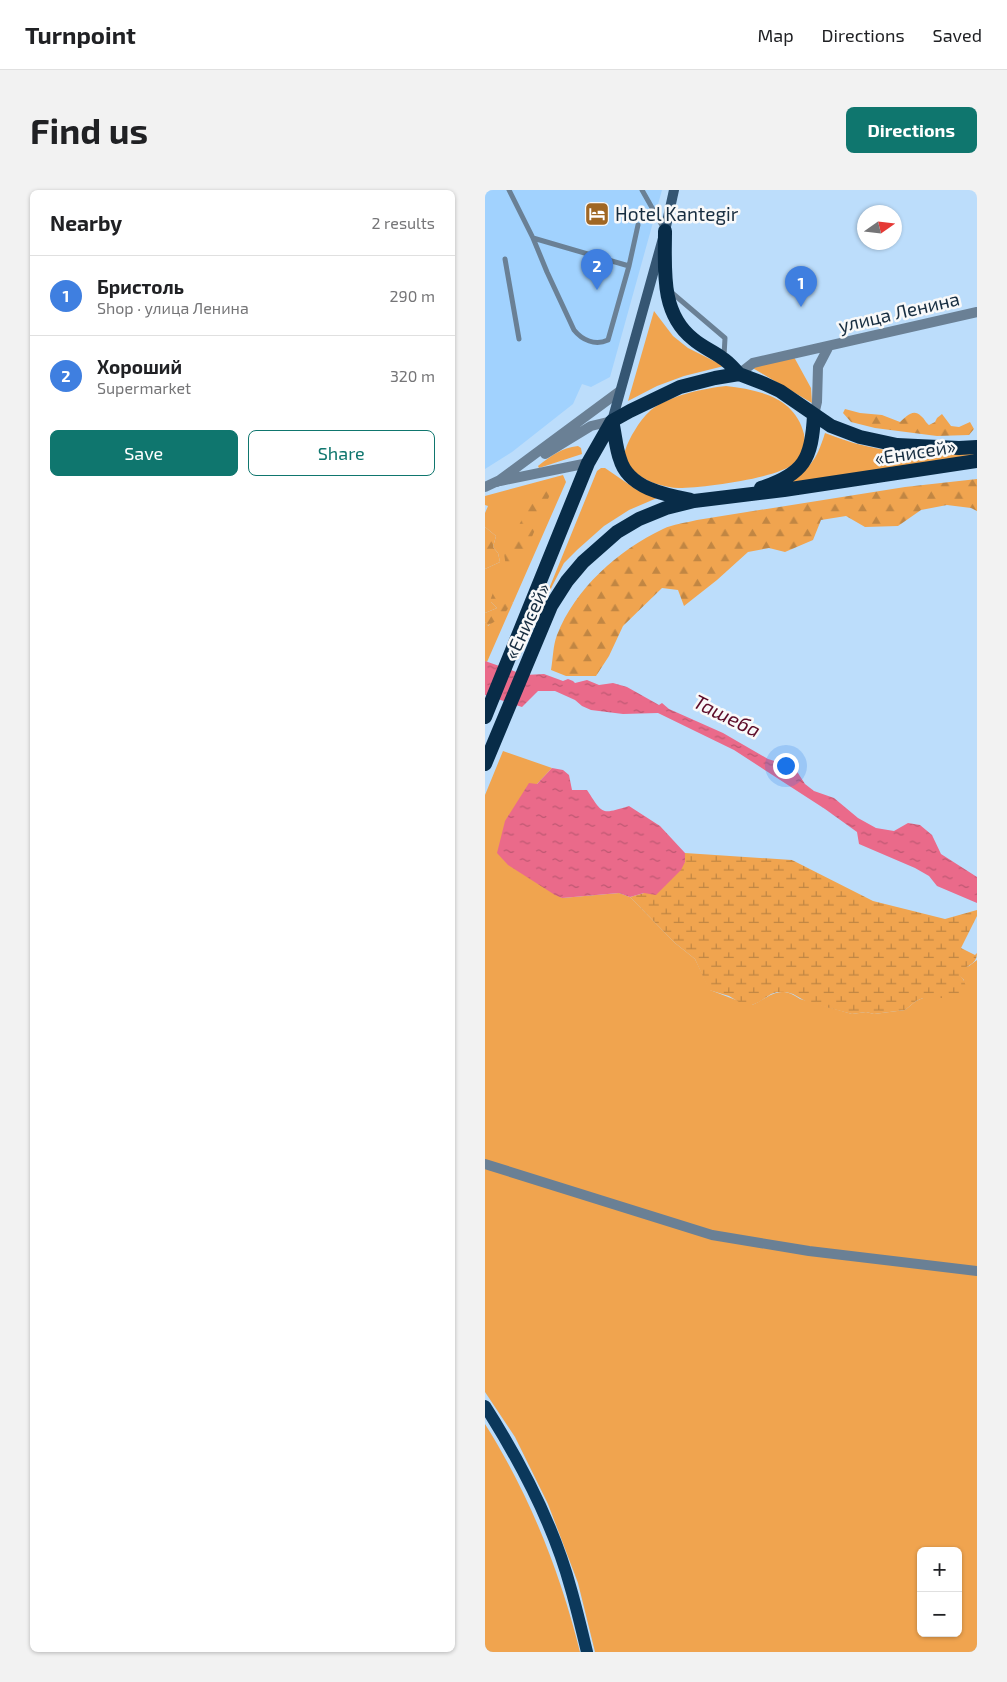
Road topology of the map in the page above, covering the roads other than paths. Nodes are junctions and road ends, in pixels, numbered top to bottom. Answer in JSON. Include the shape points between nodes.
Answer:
{"nodes":[{"id":1,"x":509,"y":190,"type":"edge"},
{"id":2,"x":641,"y":190,"type":"edge"},
{"id":3,"x":674,"y":190,"type":"edge"},
{"id":4,"x":638,"y":225,"type":"dead end"},
{"id":5,"x":665,"y":231,"type":"junction"},
{"id":6,"x":533,"y":238,"type":"junction"},
{"id":7,"x":505,"y":258,"type":"dead end"},
{"id":8,"x":629,"y":266,"type":"junction"},
{"id":9,"x":666,"y":288,"type":"junction"},
{"id":10,"x":977,"y":312,"type":"edge"},
{"id":11,"x":519,"y":339,"type":"dead end"},
{"id":12,"x":829,"y":346,"type":"junction"},
{"id":13,"x":724,"y":359,"type":"junction"},
{"id":14,"x":739,"y":374,"type":"junction"},
{"id":15,"x":621,"y":390,"type":"junction"},
{"id":16,"x":814,"y":415,"type":"junction"},
{"id":17,"x":612,"y":421,"type":"junction"},
{"id":18,"x":977,"y":447,"type":"edge"},
{"id":19,"x":977,"y":461,"type":"edge"},
{"id":20,"x":588,"y":463,"type":"junction"},
{"id":21,"x":497,"y":482,"type":"junction"},
{"id":22,"x":485,"y":487,"type":"edge"},
{"id":23,"x":739,"y":496,"type":"junction"},
{"id":24,"x":694,"y":500,"type":"junction"},
{"id":25,"x":485,"y":717,"type":"edge"},
{"id":26,"x":485,"y":764,"type":"edge"},
{"id":27,"x":485,"y":1164,"type":"edge"},
{"id":28,"x":977,"y":1271,"type":"edge"},
{"id":29,"x":485,"y":1406,"type":"edge"},
{"id":30,"x":587,"y":1652,"type":"edge"}],
"edges":[{"from":1,"to":6,"type":"lane"},
{"from":2,"to":5,"type":"lane"},
{"from":3,"to":5,"type":"main road"},
{"from":4,"to":8,"type":"lane"},
{"from":5,"to":9,"type":"highway"},
{"from":5,"to":15,"type":"main road"},
{"from":6,"to":8,"type":"lane"},
{"from":6,"to":8,"type":"lane","via":[[574,330],[584,340],[608,340]]},
{"from":7,"to":11,"type":"lane"},
{"from":9,"to":13,"type":"highway","via":[[672,312],[686,333]]},
{"from":9,"to":13,"type":"lane","via":[[725,338]]},
{"from":10,"to":12,"type":"street","name":"улица Ленина"},
{"from":12,"to":14,"type":"street","name":"улица Ленина","via":[[753,363]]},
{"from":12,"to":16,"type":"street","via":[[818,367]]},
{"from":13,"to":14,"type":"highway"},
{"from":14,"to":16,"type":"highway","name":"«Енисей»","via":[[780,391]]},
{"from":14,"to":17,"type":"highway","via":[[681,387]]},
{"from":15,"to":17,"type":"main road"},
{"from":15,"to":21,"type":"street"},
{"from":16,"to":18,"type":"highway","name":"«Енисей»","via":[[831,426],[860,437],[897,445]]},
{"from":16,"to":23,"type":"highway","name":"«Енисей»","via":[[812,445],[802,465],[774,483]]},
{"from":17,"to":20,"type":"highway","name":"«Енисей»"},
{"from":17,"to":21,"type":"street","via":[[591,426]]},
{"from":17,"to":24,"type":"highway","name":"«Енисей»","via":[[619,459],[626,472],[659,492]]},
{"from":19,"to":23,"type":"highway","name":"«Енисей»"},
{"from":20,"to":21,"type":"street"},
{"from":20,"to":25,"type":"highway","name":"«Енисей»"},
{"from":21,"to":22,"type":"street"},
{"from":23,"to":24,"type":"highway","name":"«Енисей»"},
{"from":24,"to":26,"type":"highway","name":"«Енисей»","via":[[639,519],[617,532],[567,581],[551,606]]},
{"from":27,"to":28,"type":"street","via":[[712,1234],[809,1251]]},
{"from":29,"to":30,"type":"main road","via":[[538,1503],[571,1587]]}]}
